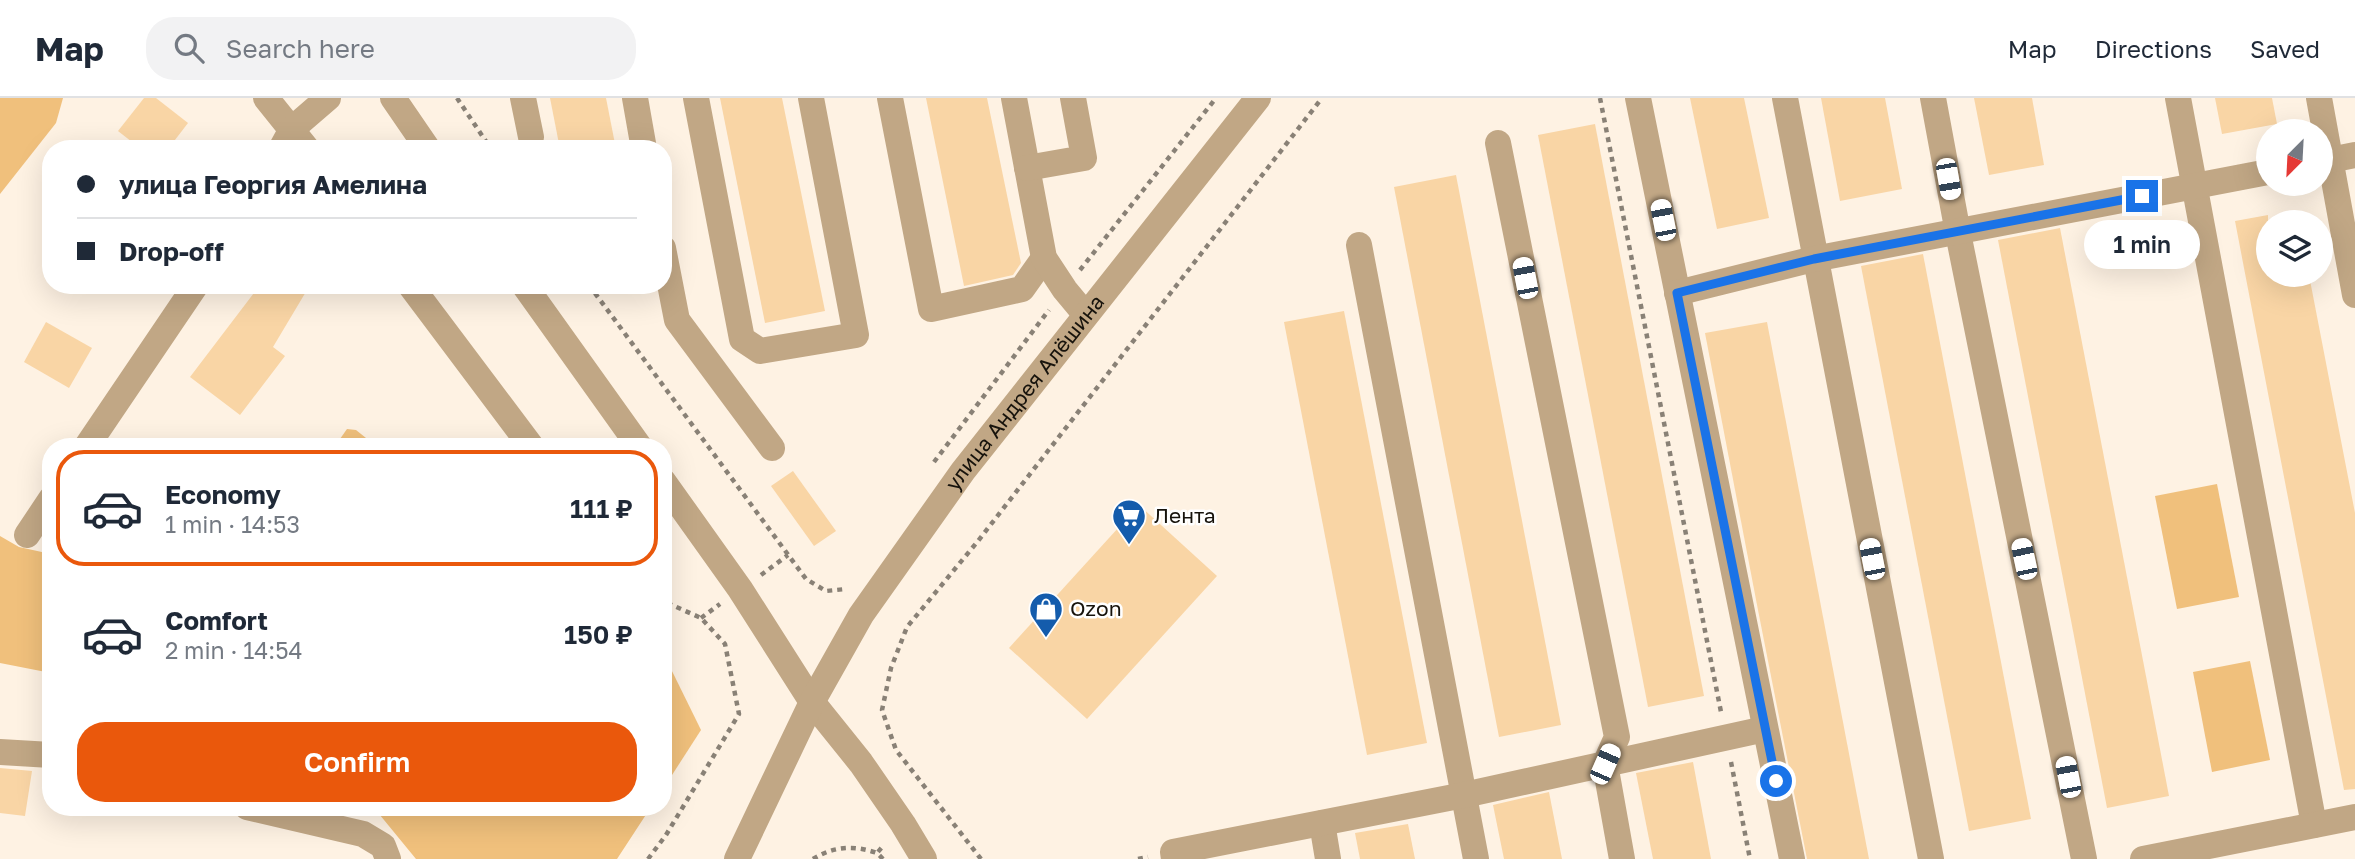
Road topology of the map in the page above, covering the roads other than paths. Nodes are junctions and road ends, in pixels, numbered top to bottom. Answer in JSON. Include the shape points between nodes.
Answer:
{"nodes":[{"id":1,"x":267,"y":98,"type":"edge"},
{"id":2,"x":328,"y":98,"type":"edge"},
{"id":3,"x":393,"y":98,"type":"edge"},
{"id":4,"x":523,"y":98,"type":"edge"},
{"id":5,"x":635,"y":98,"type":"edge"},
{"id":6,"x":696,"y":98,"type":"edge"},
{"id":7,"x":811,"y":98,"type":"edge"},
{"id":8,"x":890,"y":98,"type":"edge"},
{"id":9,"x":1014,"y":98,"type":"edge"},
{"id":10,"x":1073,"y":98,"type":"edge"},
{"id":11,"x":1258,"y":98,"type":"edge"},
{"id":12,"x":1639,"y":98,"type":"edge"},
{"id":13,"x":1785,"y":98,"type":"edge"},
{"id":14,"x":1933,"y":98,"type":"edge"},
{"id":15,"x":2178,"y":98,"type":"edge"},
{"id":16,"x":2319,"y":98,"type":"edge"},
{"id":17,"x":531,"y":137,"type":"dead end"},
{"id":18,"x":292,"y":140,"type":"edge"},
{"id":19,"x":295,"y":140,"type":"edge"},
{"id":20,"x":422,"y":140,"type":"edge"},
{"id":21,"x":642,"y":140,"type":"edge"},
{"id":22,"x":1498,"y":143,"type":"dead end"},
{"id":23,"x":2335,"y":159,"type":"edge"},
{"id":24,"x":1027,"y":168,"type":"junction"},
{"id":25,"x":2256,"y":174,"type":"edge"},
{"id":26,"x":2195,"y":186,"type":"junction"},
{"id":27,"x":1958,"y":233,"type":"junction"},
{"id":28,"x":1359,"y":245,"type":"dead end"},
{"id":29,"x":1044,"y":258,"type":"junction"},
{"id":30,"x":1814,"y":259,"type":"junction"},
{"id":31,"x":1677,"y":293,"type":"junction"},
{"id":32,"x":190,"y":294,"type":"edge"},
{"id":33,"x":417,"y":294,"type":"edge"},
{"id":34,"x":530,"y":294,"type":"edge"},
{"id":35,"x":672,"y":294,"type":"edge"},
{"id":36,"x":2355,"y":295,"type":"edge"},
{"id":37,"x":1085,"y":314,"type":"junction"},
{"id":38,"x":92,"y":438,"type":"edge"},
{"id":39,"x":525,"y":438,"type":"edge"},
{"id":40,"x":633,"y":438,"type":"edge"},
{"id":41,"x":772,"y":447,"type":"dead end"},
{"id":42,"x":672,"y":494,"type":"edge"},
{"id":43,"x":42,"y":512,"type":"edge"},
{"id":44,"x":27,"y":535,"type":"dead end"},
{"id":45,"x":812,"y":702,"type":"junction"},
{"id":46,"x":1765,"y":729,"type":"junction"},
{"id":47,"x":0,"y":752,"type":"edge"},
{"id":48,"x":42,"y":754,"type":"edge"},
{"id":49,"x":1605,"y":764,"type":"junction"},
{"id":50,"x":1464,"y":795,"type":"junction"},
{"id":51,"x":286,"y":816,"type":"edge"},
{"id":52,"x":2355,"y":817,"type":"edge"},
{"id":53,"x":1322,"y":823,"type":"junction"},
{"id":54,"x":2314,"y":825,"type":"junction"},
{"id":55,"x":388,"y":859,"type":"edge"},
{"id":56,"x":737,"y":859,"type":"edge"},
{"id":57,"x":924,"y":859,"type":"edge"},
{"id":58,"x":1174,"y":859,"type":"edge"},
{"id":59,"x":1328,"y":859,"type":"edge"},
{"id":60,"x":1476,"y":859,"type":"edge"},
{"id":61,"x":1622,"y":859,"type":"edge"},
{"id":62,"x":1792,"y":859,"type":"edge"},
{"id":63,"x":1931,"y":859,"type":"edge"},
{"id":64,"x":2084,"y":859,"type":"edge"},
{"id":65,"x":2143,"y":859,"type":"edge"}],
"edges":[{"from":1,"to":18,"type":"street"},
{"from":2,"to":19,"type":"street"},
{"from":3,"to":20,"type":"street"},
{"from":4,"to":17,"type":"street"},
{"from":5,"to":21,"type":"street"},
{"from":6,"to":7,"type":"street","via":[[742,339],[760,351],[856,335]]},
{"from":8,"to":29,"type":"street","via":[[931,309],[1022,289]]},
{"from":9,"to":24,"type":"street"},
{"from":10,"to":24,"type":"street","via":[[1084,159]]},
{"from":11,"to":37,"type":"street","name":"улица Андрея Алёшина"},
{"from":12,"to":31,"type":"street"},
{"from":13,"to":30,"type":"street"},
{"from":14,"to":27,"type":"street"},
{"from":15,"to":26,"type":"street"},
{"from":16,"to":23,"type":"street"},
{"from":22,"to":49,"type":"street","via":[[1617,737]]},
{"from":23,"to":36,"type":"street"},
{"from":24,"to":29,"type":"street"},
{"from":25,"to":26,"type":"street"},
{"from":26,"to":27,"type":"street"},
{"from":26,"to":54,"type":"street"},
{"from":27,"to":30,"type":"street"},
{"from":27,"to":64,"type":"street"},
{"from":28,"to":50,"type":"street"},
{"from":29,"to":37,"type":"street"},
{"from":30,"to":31,"type":"street"},
{"from":30,"to":63,"type":"street"},
{"from":31,"to":46,"type":"street"},
{"from":32,"to":38,"type":"street"},
{"from":33,"to":39,"type":"street"},
{"from":34,"to":40,"type":"street"},
{"from":35,"to":41,"type":"street","via":[[677,320]]},
{"from":37,"to":45,"type":"street","name":"улица Андрея Алёшина","via":[[963,471],[869,604]]},
{"from":42,"to":45,"type":"street"},
{"from":43,"to":44,"type":"street"},
{"from":45,"to":56,"type":"street","name":"улица Андрея Алёшина"},
{"from":45,"to":57,"type":"street","via":[[861,763]]},
{"from":46,"to":49,"type":"street"},
{"from":46,"to":62,"type":"street"},
{"from":47,"to":48,"type":"street"},
{"from":49,"to":50,"type":"street"},
{"from":49,"to":61,"type":"street"},
{"from":50,"to":53,"type":"street"},
{"from":50,"to":60,"type":"street"},
{"from":51,"to":55,"type":"street","via":[[363,834],[383,846]]},
{"from":52,"to":54,"type":"street"},
{"from":53,"to":58,"type":"street","via":[[1172,852]]},
{"from":53,"to":59,"type":"street"},
{"from":54,"to":65,"type":"street"}]}
